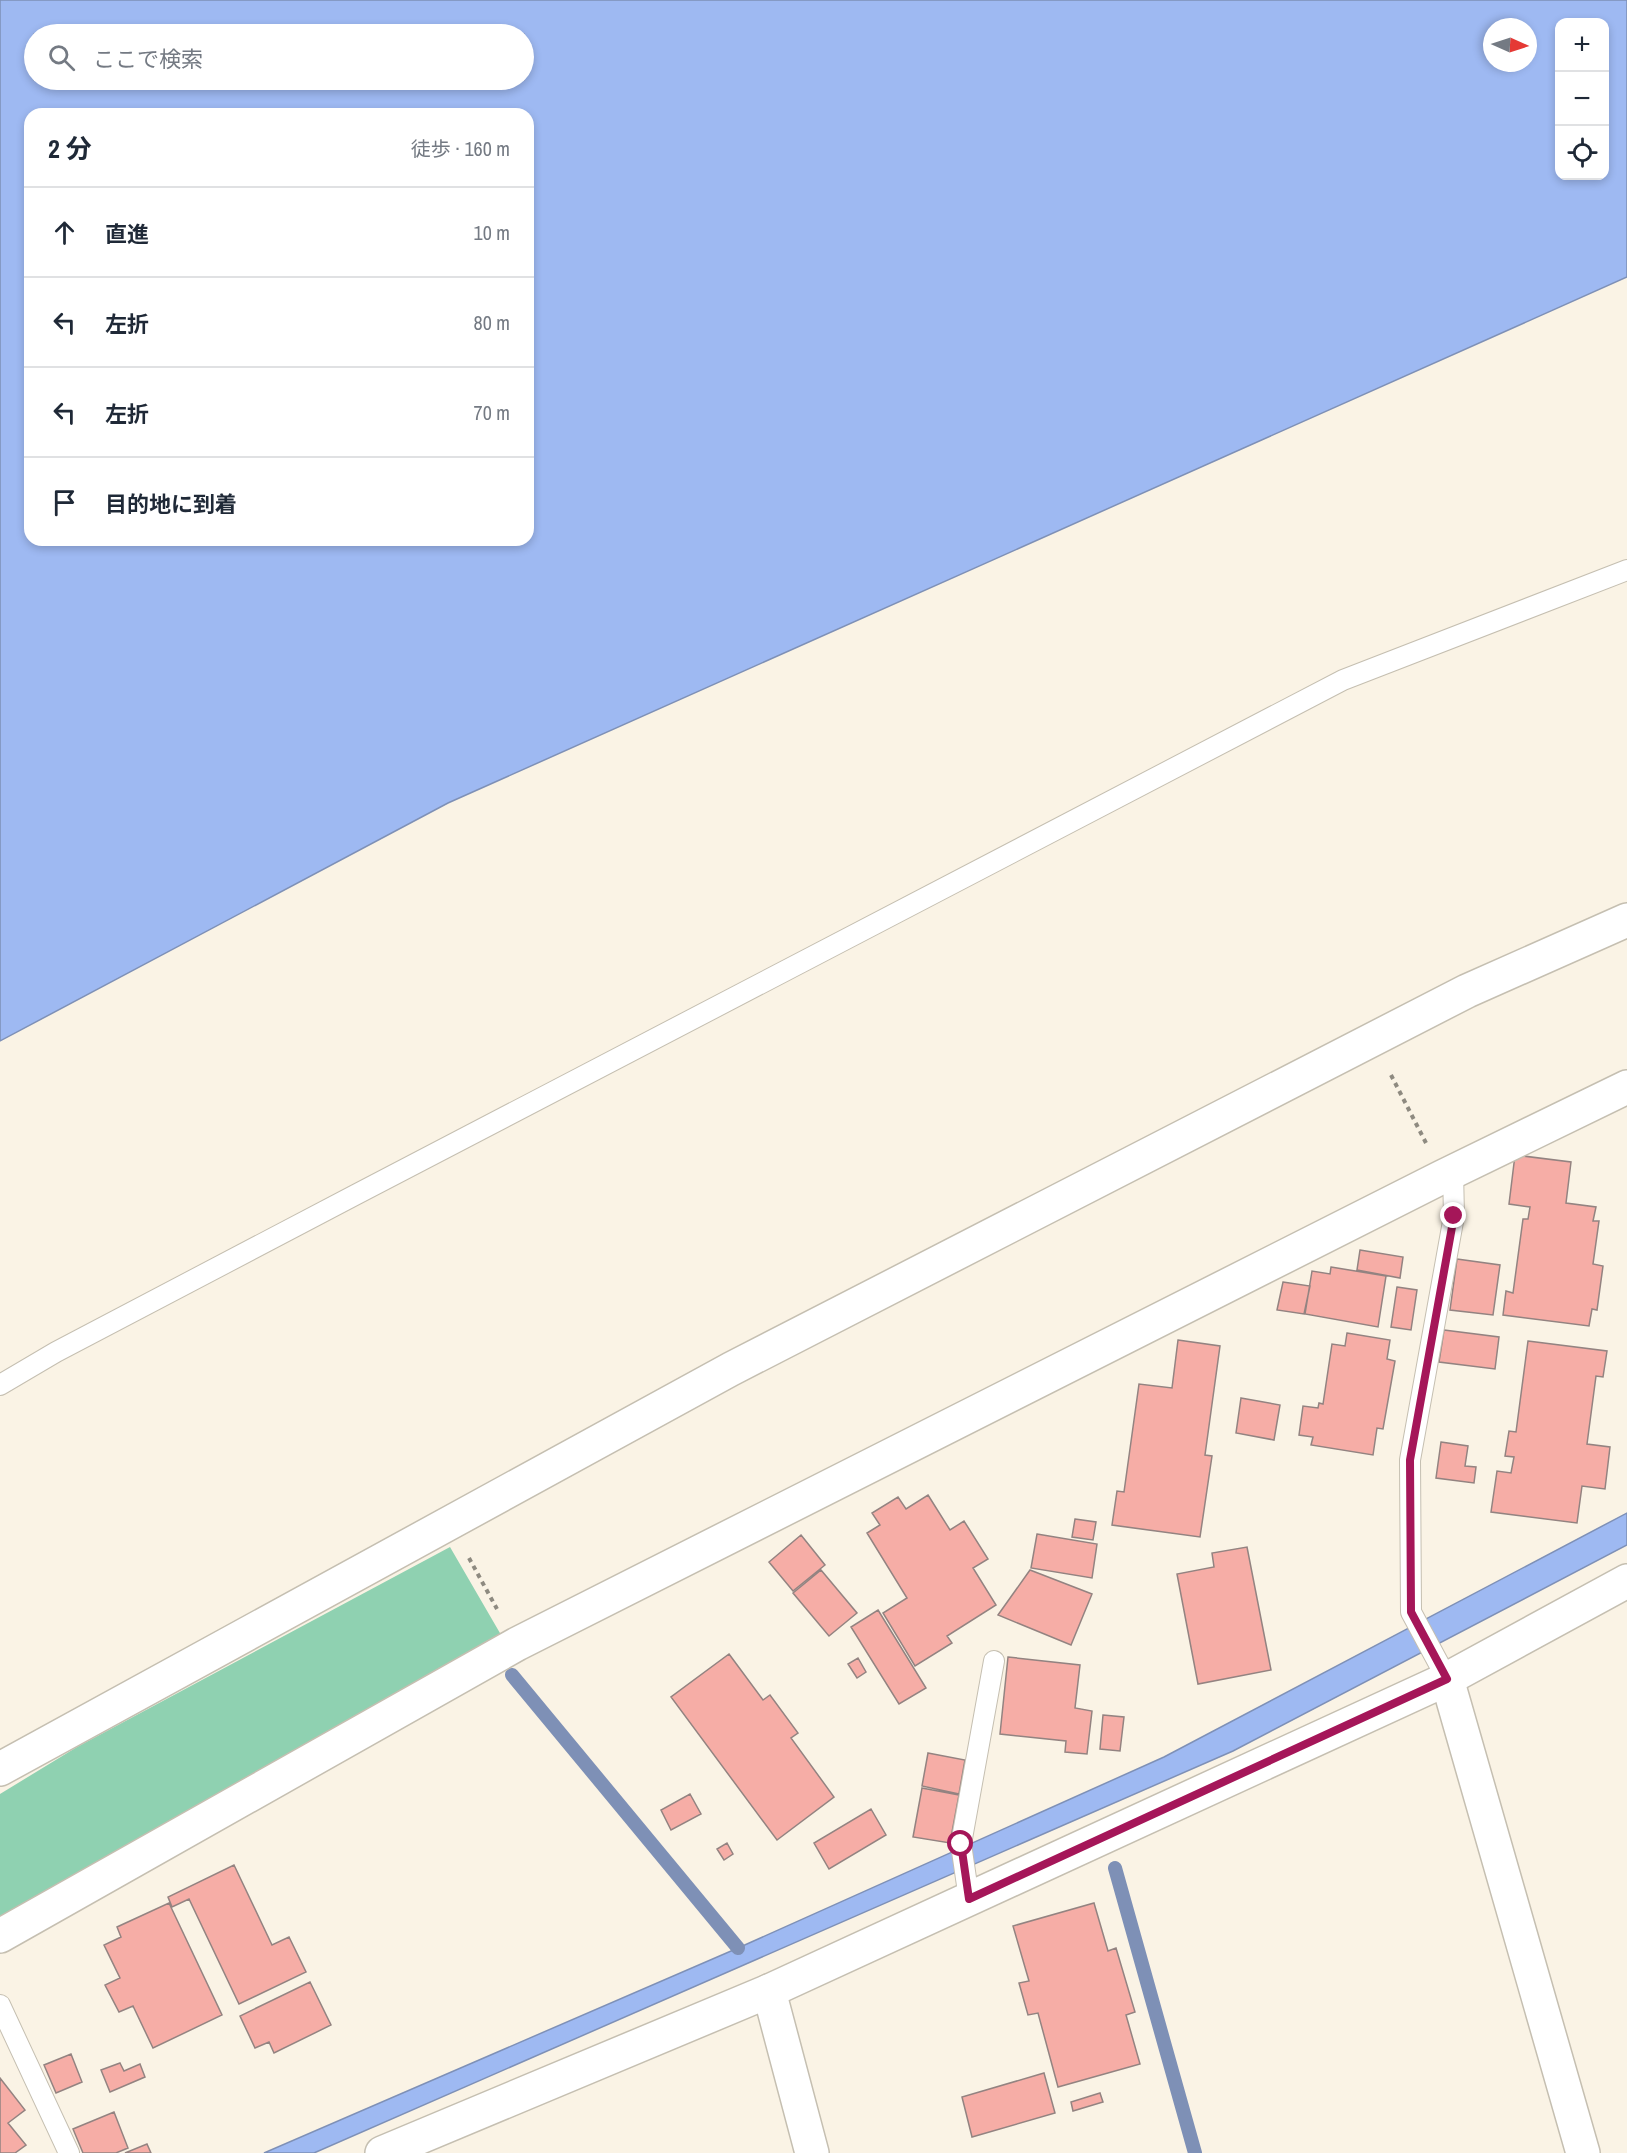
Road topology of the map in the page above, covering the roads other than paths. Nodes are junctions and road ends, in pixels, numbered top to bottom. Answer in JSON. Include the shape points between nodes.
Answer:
{"nodes":[{"id":1,"x":1627,"y":570,"type":"edge"},
{"id":2,"x":1627,"y":920,"type":"edge"},
{"id":3,"x":1627,"y":1087,"type":"edge"},
{"id":4,"x":1448,"y":1174,"type":"junction"},
{"id":5,"x":0,"y":1385,"type":"edge"},
{"id":6,"x":1627,"y":1581,"type":"edge"},
{"id":7,"x":994,"y":1661,"type":"dead end"},
{"id":8,"x":1447,"y":1679,"type":"junction"},
{"id":9,"x":0,"y":1769,"type":"edge"},
{"id":10,"x":967,"y":1887,"type":"junction"},
{"id":11,"x":0,"y":1936,"type":"edge"},
{"id":12,"x":769,"y":1990,"type":"junction"},
{"id":13,"x":0,"y":2005,"type":"edge"},
{"id":14,"x":69,"y":2153,"type":"edge"},
{"id":15,"x":381,"y":2153,"type":"edge"},
{"id":16,"x":812,"y":2153,"type":"edge"},
{"id":17,"x":1583,"y":2153,"type":"edge"}],
"edges":[{"from":1,"to":5,"type":"lane","via":[[1344,680],[357,1194]]},
{"from":2,"to":9,"type":"street","via":[[1467,991],[731,1369]]},
{"from":3,"to":4,"type":"street"},
{"from":4,"to":8,"type":"lane","via":[[1454,1216],[1410,1460],[1411,1612]]},
{"from":4,"to":11,"type":"street","via":[[517,1644]]},
{"from":6,"to":8,"type":"street"},
{"from":7,"to":10,"type":"lane","via":[[961,1844]]},
{"from":8,"to":10,"type":"street"},
{"from":8,"to":17,"type":"street"},
{"from":10,"to":12,"type":"street"},
{"from":12,"to":15,"type":"street"},
{"from":12,"to":16,"type":"street"},
{"from":13,"to":14,"type":"lane"}]}
